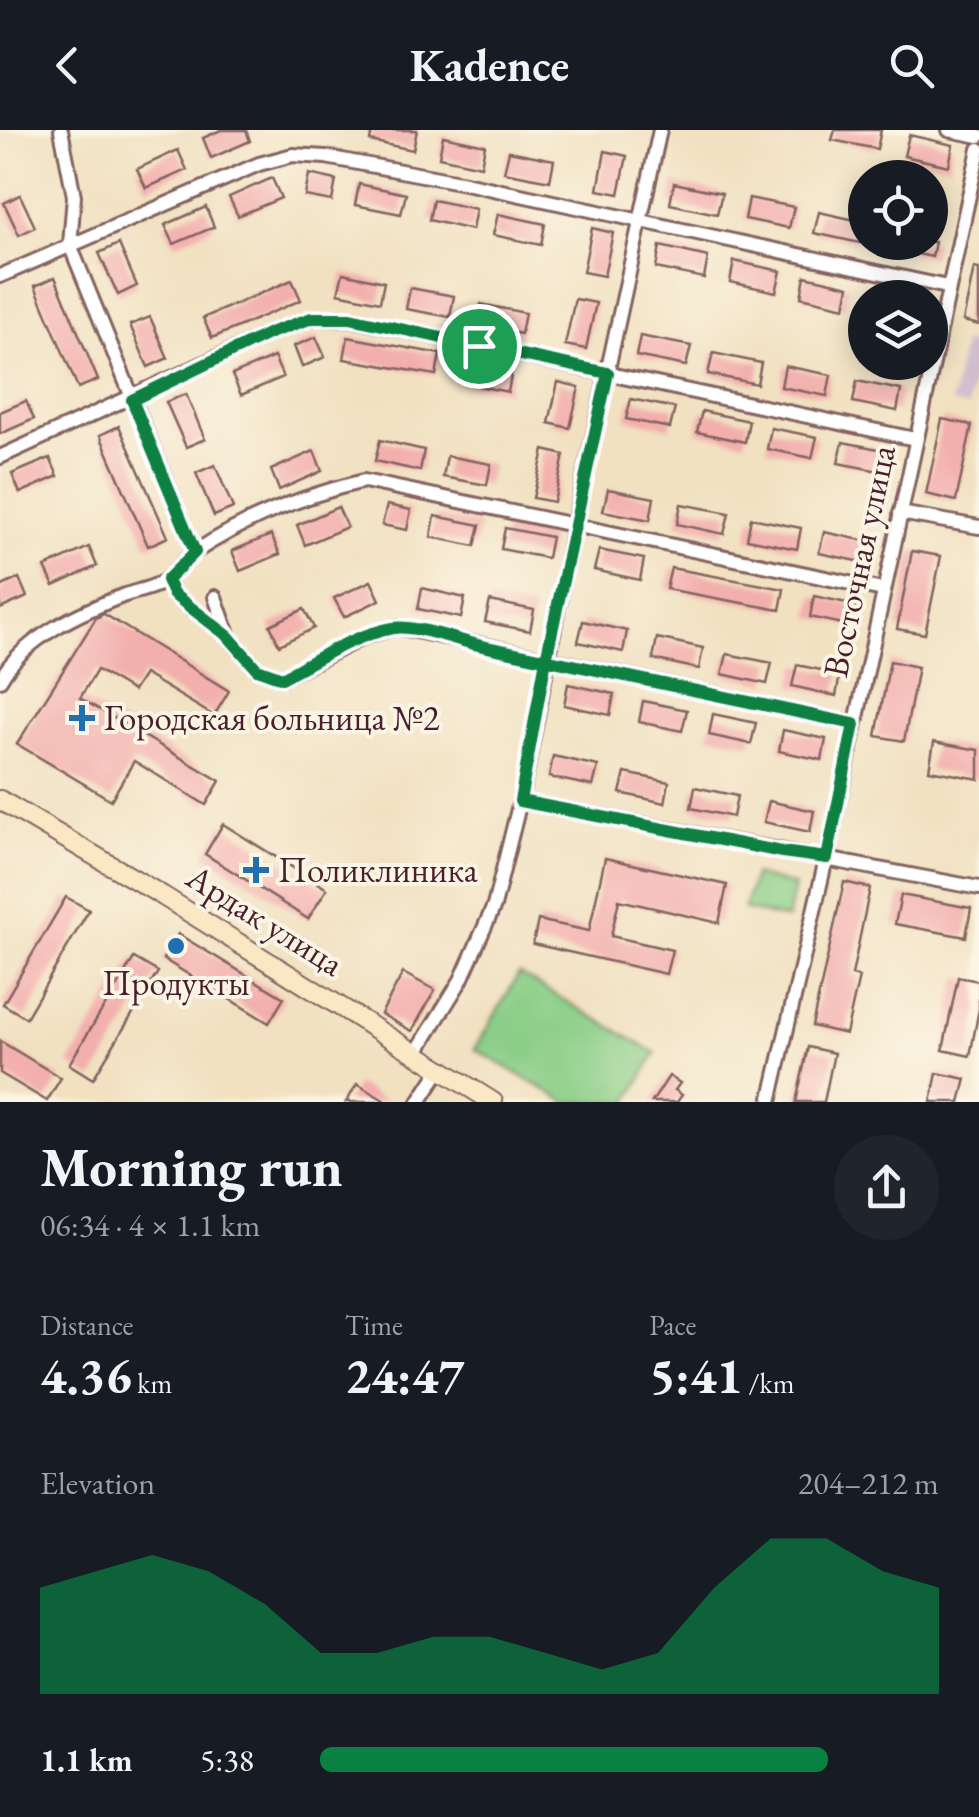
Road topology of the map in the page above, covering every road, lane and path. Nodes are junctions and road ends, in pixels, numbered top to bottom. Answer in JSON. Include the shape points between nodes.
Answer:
{"nodes":[{"id":1,"x":61,"y":130,"type":"edge"},
{"id":2,"x":660,"y":130,"type":"edge"},
{"id":3,"x":949,"y":130,"type":"edge"},
{"id":4,"x":979,"y":136,"type":"edge"},
{"id":5,"x":979,"y":149,"type":"edge"},
{"id":6,"x":641,"y":220,"type":"junction"},
{"id":7,"x":70,"y":245,"type":"junction"},
{"id":8,"x":0,"y":276,"type":"edge"},
{"id":9,"x":916,"y":280,"type":"edge"},
{"id":10,"x":948,"y":287,"type":"edge"},
{"id":11,"x":608,"y":373,"type":"junction"},
{"id":12,"x":928,"y":380,"type":"edge"},
{"id":13,"x":132,"y":400,"type":"junction"},
{"id":14,"x":915,"y":439,"type":"junction"},
{"id":15,"x":0,"y":458,"type":"edge"},
{"id":16,"x":900,"y":513,"type":"junction"},
{"id":17,"x":574,"y":524,"type":"junction"},
{"id":18,"x":979,"y":527,"type":"edge"},
{"id":19,"x":195,"y":552,"type":"junction"},
{"id":20,"x":167,"y":580,"type":"junction"},
{"id":21,"x":883,"y":590,"type":"junction"},
{"id":22,"x":215,"y":598,"type":"dead end"},
{"id":23,"x":228,"y":636,"type":"junction"},
{"id":24,"x":546,"y":659,"type":"junction"},
{"id":25,"x":0,"y":680,"type":"edge"},
{"id":26,"x":854,"y":724,"type":"junction"},
{"id":27,"x":0,"y":800,"type":"edge"},
{"id":28,"x":520,"y":801,"type":"junction"},
{"id":29,"x":827,"y":858,"type":"junction"},
{"id":30,"x":979,"y":888,"type":"edge"},
{"id":31,"x":416,"y":1053,"type":"junction"},
{"id":32,"x":440,"y":1068,"type":"junction"},
{"id":33,"x":419,"y":1102,"type":"edge"},
{"id":34,"x":493,"y":1102,"type":"edge"},
{"id":35,"x":770,"y":1102,"type":"edge"}],
"edges":[{"from":1,"to":7,"type":"street","via":[[74,196]]},
{"from":2,"to":6,"type":"street"},
{"from":3,"to":4,"type":"street"},
{"from":5,"to":10,"type":"street","name":"Восточная улица"},
{"from":6,"to":7,"type":"street","via":[[293,155]]},
{"from":6,"to":9,"type":"street"},
{"from":6,"to":11,"type":"street"},
{"from":7,"to":8,"type":"street"},
{"from":7,"to":13,"type":"street"},
{"from":11,"to":13,"type":"street","via":[[350,318],[312,318]]},
{"from":11,"to":14,"type":"street"},
{"from":11,"to":17,"type":"street"},
{"from":12,"to":14,"type":"street","name":"Восточная улица"},
{"from":13,"to":15,"type":"street"},
{"from":13,"to":19,"type":"street"},
{"from":14,"to":16,"type":"street","name":"Восточная улица"},
{"from":16,"to":18,"type":"street"},
{"from":16,"to":21,"type":"street","name":"Восточная улица"},
{"from":17,"to":19,"type":"street","via":[[364,481],[318,492]]},
{"from":17,"to":21,"type":"street"},
{"from":17,"to":24,"type":"street"},
{"from":19,"to":20,"type":"street"},
{"from":20,"to":23,"type":"street","via":[[173,594]]},
{"from":20,"to":25,"type":"street","via":[[53,629]]},
{"from":21,"to":26,"type":"street","name":"Восточная улица"},
{"from":22,"to":23,"type":"street"},
{"from":23,"to":24,"type":"street","via":[[257,669],[282,678],[397,627]]},
{"from":24,"to":26,"type":"street"},
{"from":24,"to":28,"type":"street"},
{"from":26,"to":29,"type":"street","name":"Восточная улица"},
{"from":27,"to":31,"type":"street","name":"Ардак улица"},
{"from":28,"to":29,"type":"street"},
{"from":28,"to":31,"type":"street","via":[[494,906],[461,980]]},
{"from":29,"to":30,"type":"street"},
{"from":29,"to":35,"type":"street","name":"Восточная улица"},
{"from":31,"to":32,"type":"street","name":"Ардак улица"},
{"from":32,"to":33,"type":"street"},
{"from":32,"to":34,"type":"street","name":"Ардак улица"}]}
